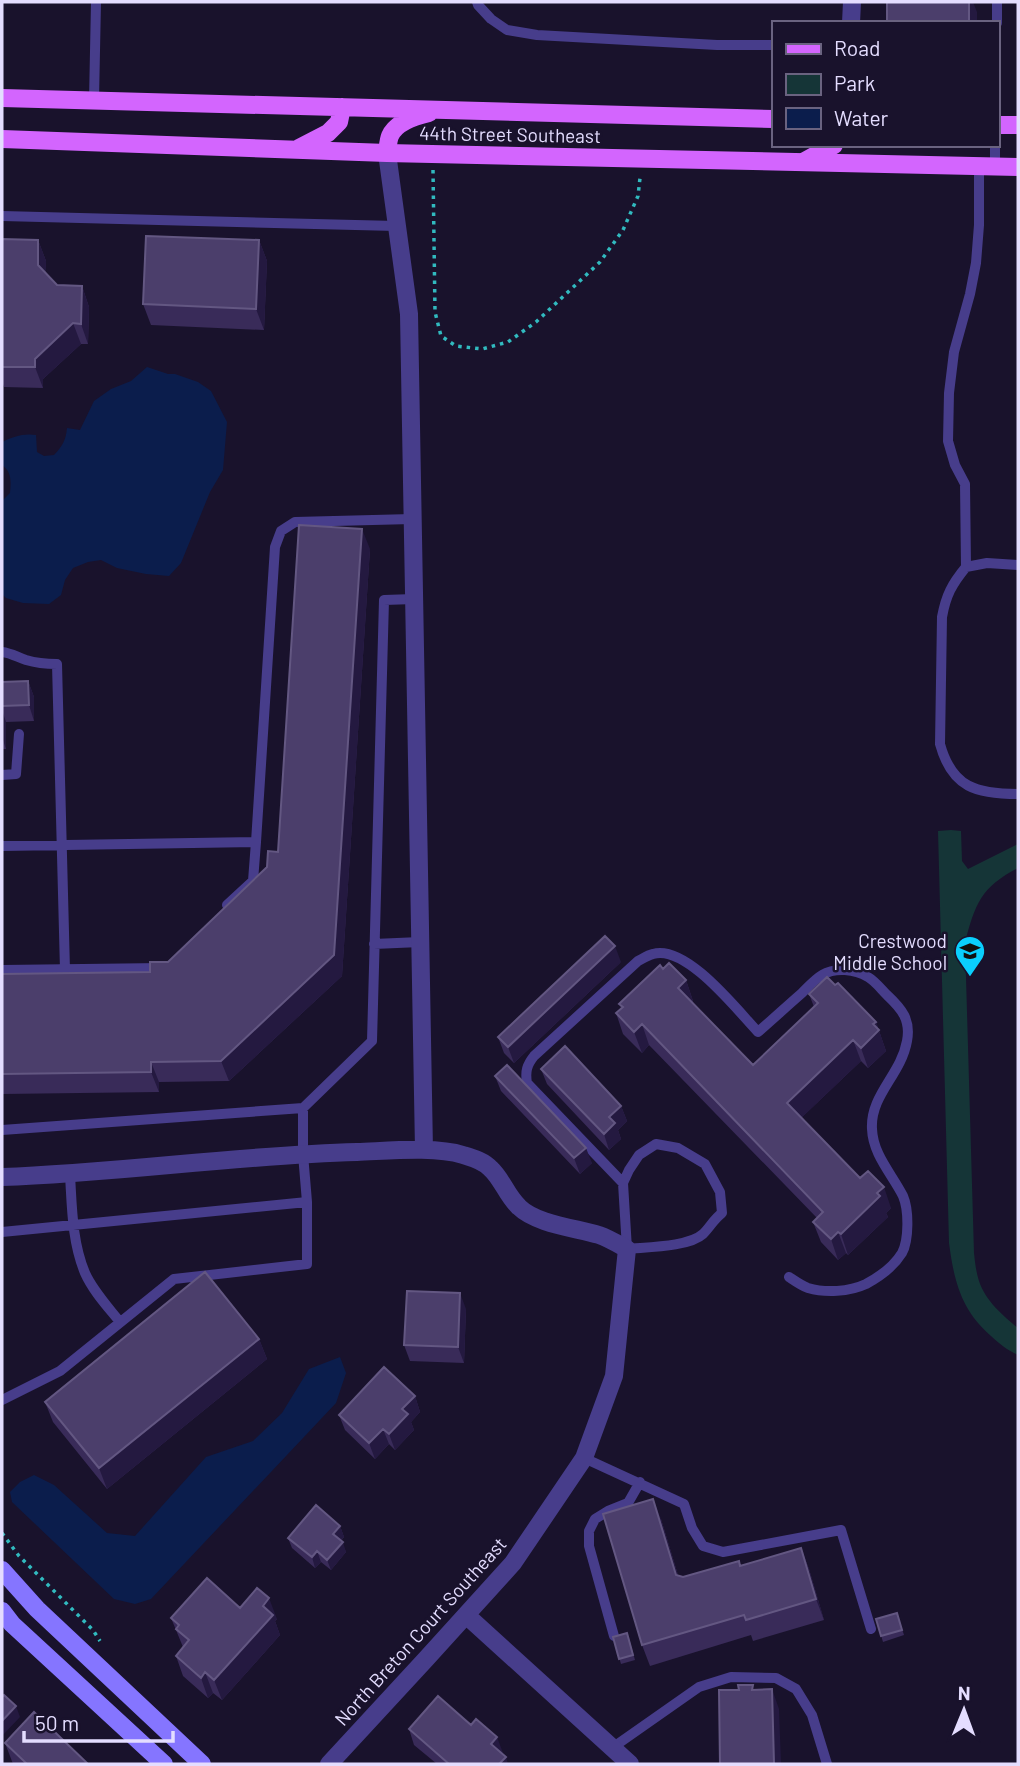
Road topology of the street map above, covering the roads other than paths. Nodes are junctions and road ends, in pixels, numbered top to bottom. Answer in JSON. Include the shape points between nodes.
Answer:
{"nodes":[{"id":1,"x":96,"y":2,"type":"edge"},
{"id":2,"x":477,"y":2,"type":"edge"},
{"id":3,"x":852,"y":2,"type":"edge"},
{"id":4,"x":997,"y":2,"type":"edge"},
{"id":5,"x":851,"y":21,"type":"edge"},
{"id":6,"x":997,"y":21,"type":"edge"},
{"id":7,"x":772,"y":45,"type":"edge"},
{"id":8,"x":2,"y":97,"type":"edge"},
{"id":9,"x":94,"y":100,"type":"junction"},
{"id":10,"x":342,"y":107,"type":"junction"},
{"id":11,"x":443,"y":109,"type":"junction"},
{"id":12,"x":772,"y":119,"type":"edge"},
{"id":13,"x":999,"y":125,"type":"edge"},
{"id":14,"x":1018,"y":125,"type":"edge"},
{"id":15,"x":2,"y":139,"type":"edge"},
{"id":16,"x":830,"y":147,"type":"edge"},
{"id":17,"x":994,"y":147,"type":"edge"},
{"id":18,"x":296,"y":150,"type":"junction"},
{"id":19,"x":387,"y":153,"type":"junction"},
{"id":20,"x":805,"y":161,"type":"junction"},
{"id":21,"x":987,"y":165,"type":"junction"},
{"id":22,"x":1018,"y":167,"type":"edge"},
{"id":23,"x":2,"y":216,"type":"edge"},
{"id":24,"x":396,"y":226,"type":"junction"},
{"id":25,"x":412,"y":519,"type":"junction"},
{"id":26,"x":1018,"y":565,"type":"edge"},
{"id":27,"x":966,"y":567,"type":"junction"},
{"id":28,"x":414,"y":599,"type":"junction"},
{"id":29,"x":2,"y":652,"type":"edge"},
{"id":30,"x":19,"y":734,"type":"dead end"},
{"id":31,"x":2,"y":775,"type":"edge"},
{"id":32,"x":1018,"y":794,"type":"edge"},
{"id":33,"x":256,"y":842,"type":"junction"},
{"id":34,"x":62,"y":845,"type":"junction"},
{"id":35,"x":2,"y":846,"type":"edge"},
{"id":36,"x":219,"y":914,"type":"edge"},
{"id":37,"x":420,"y":942,"type":"junction"},
{"id":38,"x":374,"y":944,"type":"junction"},
{"id":39,"x":172,"y":959,"type":"edge"},
{"id":40,"x":2,"y":970,"type":"edge"},
{"id":41,"x":65,"y":970,"type":"junction"},
{"id":42,"x":303,"y":1108,"type":"junction"},
{"id":43,"x":2,"y":1129,"type":"edge"},
{"id":44,"x":424,"y":1150,"type":"junction"},
{"id":45,"x":303,"y":1154,"type":"junction"},
{"id":46,"x":70,"y":1175,"type":"junction"},
{"id":47,"x":2,"y":1177,"type":"edge"},
{"id":48,"x":623,"y":1183,"type":"junction"},
{"id":49,"x":307,"y":1202,"type":"junction"},
{"id":50,"x":74,"y":1225,"type":"junction"},
{"id":51,"x":2,"y":1232,"type":"edge"},
{"id":52,"x":627,"y":1249,"type":"junction"},
{"id":53,"x":789,"y":1278,"type":"dead end"},
{"id":54,"x":120,"y":1322,"type":"junction"},
{"id":55,"x":2,"y":1400,"type":"edge"},
{"id":56,"x":584,"y":1458,"type":"junction"},
{"id":57,"x":640,"y":1482,"type":"junction"},
{"id":58,"x":2,"y":1570,"type":"edge"},
{"id":59,"x":2,"y":1611,"type":"edge"},
{"id":60,"x":466,"y":1615,"type":"junction"},
{"id":61,"x":871,"y":1629,"type":"dead end"},
{"id":62,"x":614,"y":1636,"type":"edge"},
{"id":63,"x":612,"y":1748,"type":"junction"},
{"id":64,"x":164,"y":1764,"type":"edge"},
{"id":65,"x":202,"y":1764,"type":"edge"},
{"id":66,"x":329,"y":1764,"type":"edge"},
{"id":67,"x":629,"y":1764,"type":"edge"},
{"id":68,"x":827,"y":1764,"type":"edge"}],
"edges":[{"from":1,"to":9,"type":"lane"},
{"from":2,"to":7,"type":"lane","via":[[507,30],[537,36]]},
{"from":3,"to":5,"type":"street"},
{"from":4,"to":6,"type":"lane"},
{"from":8,"to":9,"type":"main road","name":"44th Street Southeast"},
{"from":9,"to":10,"type":"main road","name":"44th Street Southeast"},
{"from":10,"to":11,"type":"main road","name":"44th Street Southeast"},
{"from":10,"to":18,"type":"main road","via":[[339,122]]},
{"from":11,"to":12,"type":"main road","name":"44th Street Southeast"},
{"from":11,"to":19,"type":"main road","via":[[401,124],[391,133]]},
{"from":13,"to":14,"type":"main road"},
{"from":15,"to":18,"type":"main road","name":"44th Street Southeast"},
{"from":16,"to":20,"type":"main road"},
{"from":17,"to":21,"type":"lane"},
{"from":18,"to":19,"type":"main road","name":"44th Street Southeast"},
{"from":19,"to":20,"type":"main road","name":"44th Street Southeast"},
{"from":19,"to":24,"type":"street"},
{"from":20,"to":21,"type":"main road","name":"44th Street Southeast"},
{"from":21,"to":22,"type":"main road","name":"44th Street Southeast"},
{"from":21,"to":27,"type":"lane","via":[[976,263],[949,393],[948,441],[965,484]]},
{"from":23,"to":24,"type":"lane"},
{"from":24,"to":25,"type":"street","via":[[409,314]]},
{"from":25,"to":28,"type":"street"},
{"from":25,"to":33,"type":"lane","via":[[295,522],[281,531],[275,547]]},
{"from":26,"to":27,"type":"lane"},
{"from":27,"to":32,"type":"lane","via":[[946,597],[942,617],[940,744],[945,761],[966,785]]},
{"from":28,"to":37,"type":"street"},
{"from":28,"to":38,"type":"lane","via":[[384,600]]},
{"from":29,"to":34,"type":"lane","via":[[57,664]]},
{"from":30,"to":31,"type":"lane","via":[[16,774]]},
{"from":33,"to":34,"type":"lane"},
{"from":33,"to":36,"type":"lane","via":[[253,881]]},
{"from":34,"to":35,"type":"lane"},
{"from":34,"to":41,"type":"lane"},
{"from":37,"to":38,"type":"lane"},
{"from":37,"to":44,"type":"street"},
{"from":38,"to":42,"type":"lane","via":[[372,1041]]},
{"from":39,"to":41,"type":"lane","via":[[162,968]]},
{"from":40,"to":41,"type":"lane"},
{"from":42,"to":43,"type":"lane"},
{"from":42,"to":45,"type":"lane"},
{"from":44,"to":45,"type":"street"},
{"from":44,"to":52,"type":"street","via":[[481,1161],[520,1209],[544,1222],[602,1236]]},
{"from":45,"to":46,"type":"street"},
{"from":45,"to":49,"type":"lane"},
{"from":46,"to":47,"type":"street"},
{"from":46,"to":50,"type":"lane"},
{"from":48,"to":52,"type":"lane"},
{"from":48,"to":52,"type":"lane","via":[[639,1156],[656,1144],[678,1148],[705,1164],[720,1192],[722,1213],[702,1235],[688,1241]]},
{"from":48,"to":53,"type":"lane","via":[[527,1083],[525,1074],[534,1056],[638,961],[654,953],[682,958],[758,1032],[822,974],[852,971],[869,978],[902,1009],[907,1025],[903,1057],[877,1099],[872,1129],[879,1157],[904,1198],[908,1214],[903,1251],[878,1277],[844,1290],[823,1291]]},
{"from":49,"to":50,"type":"lane"},
{"from":49,"to":54,"type":"lane","via":[[307,1264],[174,1279]]},
{"from":50,"to":51,"type":"lane"},
{"from":50,"to":54,"type":"lane","via":[[86,1274]]},
{"from":52,"to":56,"type":"street","name":"North Breton Court Southeast","via":[[614,1376]]},
{"from":54,"to":55,"type":"lane","via":[[60,1371]]},
{"from":56,"to":57,"type":"lane"},
{"from":56,"to":60,"type":"street","name":"North Breton Court Southeast","via":[[513,1563]]},
{"from":57,"to":61,"type":"lane","via":[[684,1504],[703,1546],[723,1552],[841,1530]]},
{"from":57,"to":62,"type":"lane","via":[[628,1503],[595,1519],[589,1531]]},
{"from":58,"to":65,"type":"main road","via":[[37,1609]]},
{"from":59,"to":64,"type":"main road"},
{"from":60,"to":63,"type":"street"},
{"from":60,"to":66,"type":"street","name":"North Breton Court Southeast"},
{"from":63,"to":67,"type":"street"},
{"from":63,"to":68,"type":"lane","via":[[699,1687],[731,1677],[776,1678],[796,1689],[812,1715]]}]}
